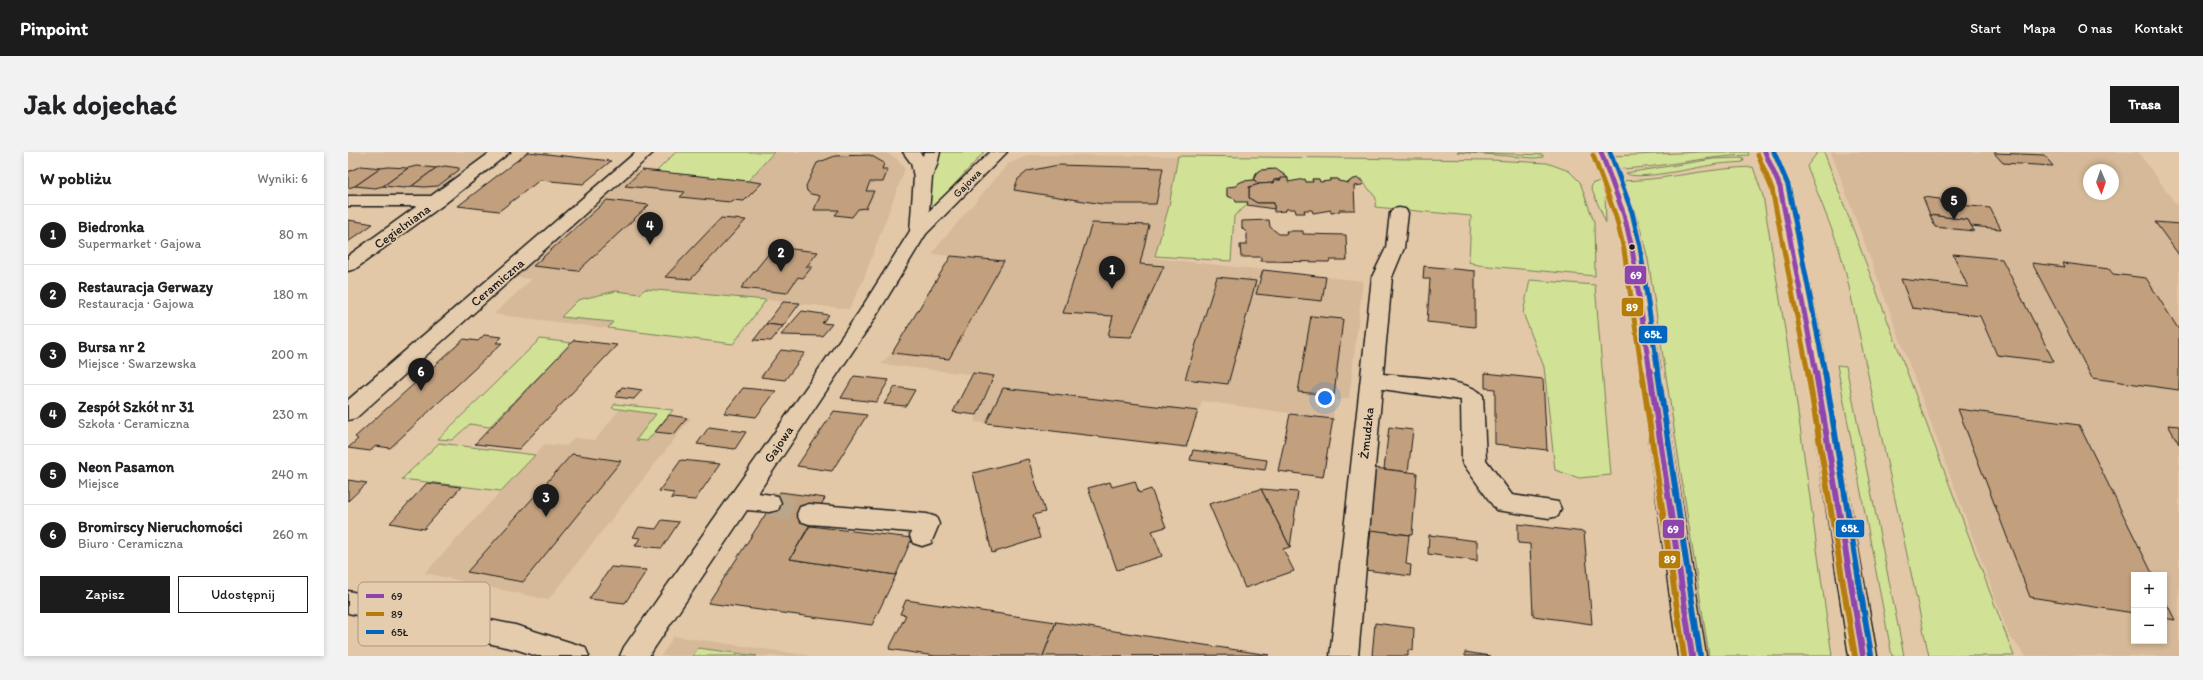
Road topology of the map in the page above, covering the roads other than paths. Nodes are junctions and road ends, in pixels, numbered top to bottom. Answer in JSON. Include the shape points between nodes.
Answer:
{"nodes":[{"id":1,"x":502,"y":152,"type":"edge"},
{"id":2,"x":911,"y":152,"type":"edge"},
{"id":3,"x":932,"y":152,"type":"edge"},
{"id":4,"x":999,"y":152,"type":"edge"},
{"id":5,"x":1601,"y":152,"type":"edge"},
{"id":6,"x":1765,"y":152,"type":"edge"},
{"id":7,"x":645,"y":153,"type":"edge"},
{"id":8,"x":923,"y":177,"type":"junction"},
{"id":9,"x":348,"y":201,"type":"edge"},
{"id":10,"x":437,"y":201,"type":"junction"},
{"id":11,"x":1399,"y":213,"type":"dead end"},
{"id":12,"x":919,"y":231,"type":"junction"},
{"id":13,"x":348,"y":265,"type":"edge"},
{"id":14,"x":1372,"y":380,"type":"junction"},
{"id":15,"x":348,"y":412,"type":"edge"},
{"id":16,"x":740,"y":500,"type":"junction"},
{"id":17,"x":769,"y":503,"type":"tunnel mouth"},
{"id":18,"x":1549,"y":509,"type":"dead end"},
{"id":19,"x":809,"y":514,"type":"tunnel mouth"},
{"id":20,"x":922,"y":536,"type":"dead end"},
{"id":21,"x":348,"y":602,"type":"edge"},
{"id":22,"x":358,"y":604,"type":"edge"},
{"id":23,"x":490,"y":632,"type":"edge"},
{"id":24,"x":575,"y":656,"type":"edge"},
{"id":25,"x":634,"y":656,"type":"edge"},
{"id":26,"x":1344,"y":656,"type":"edge"},
{"id":27,"x":1692,"y":656,"type":"edge"},
{"id":28,"x":1863,"y":656,"type":"edge"}],
"edges":[{"from":1,"to":10,"type":"street","name":"Cegielniana"},
{"from":2,"to":8,"type":"street","name":"Gajowa","via":[[919,163]]},
{"from":3,"to":8,"type":"street","name":"Gajowa","via":[[930,165]]},
{"from":4,"to":12,"type":"street","name":"Gajowa"},
{"from":5,"to":27,"type":"main road","via":[[1624,215],[1632,248]]},
{"from":6,"to":28,"type":"main road","via":[[1780,187],[1811,336]]},
{"from":7,"to":15,"type":"street","name":"Ceramiczna"},
{"from":8,"to":12,"type":"street","name":"Gajowa"},
{"from":9,"to":10,"type":"street"},
{"from":10,"to":13,"type":"street","name":"Cegielniana"},
{"from":11,"to":14,"type":"street","name":"Żmudzka","via":[[1395,248],[1382,277]]},
{"from":12,"to":16,"type":"street","name":"Gajowa","via":[[866,316]]},
{"from":14,"to":18,"type":"street","via":[[1461,391],[1472,396],[1474,462],[1505,503]]},
{"from":14,"to":26,"type":"street","name":"Żmudzka"},
{"from":16,"to":17,"type":"street"},
{"from":16,"to":25,"type":"street","name":"Gajowa"},
{"from":19,"to":20,"type":"street","via":[[927,524]]},
{"from":21,"to":22,"type":"street"},
{"from":23,"to":24,"type":"street"}]}
